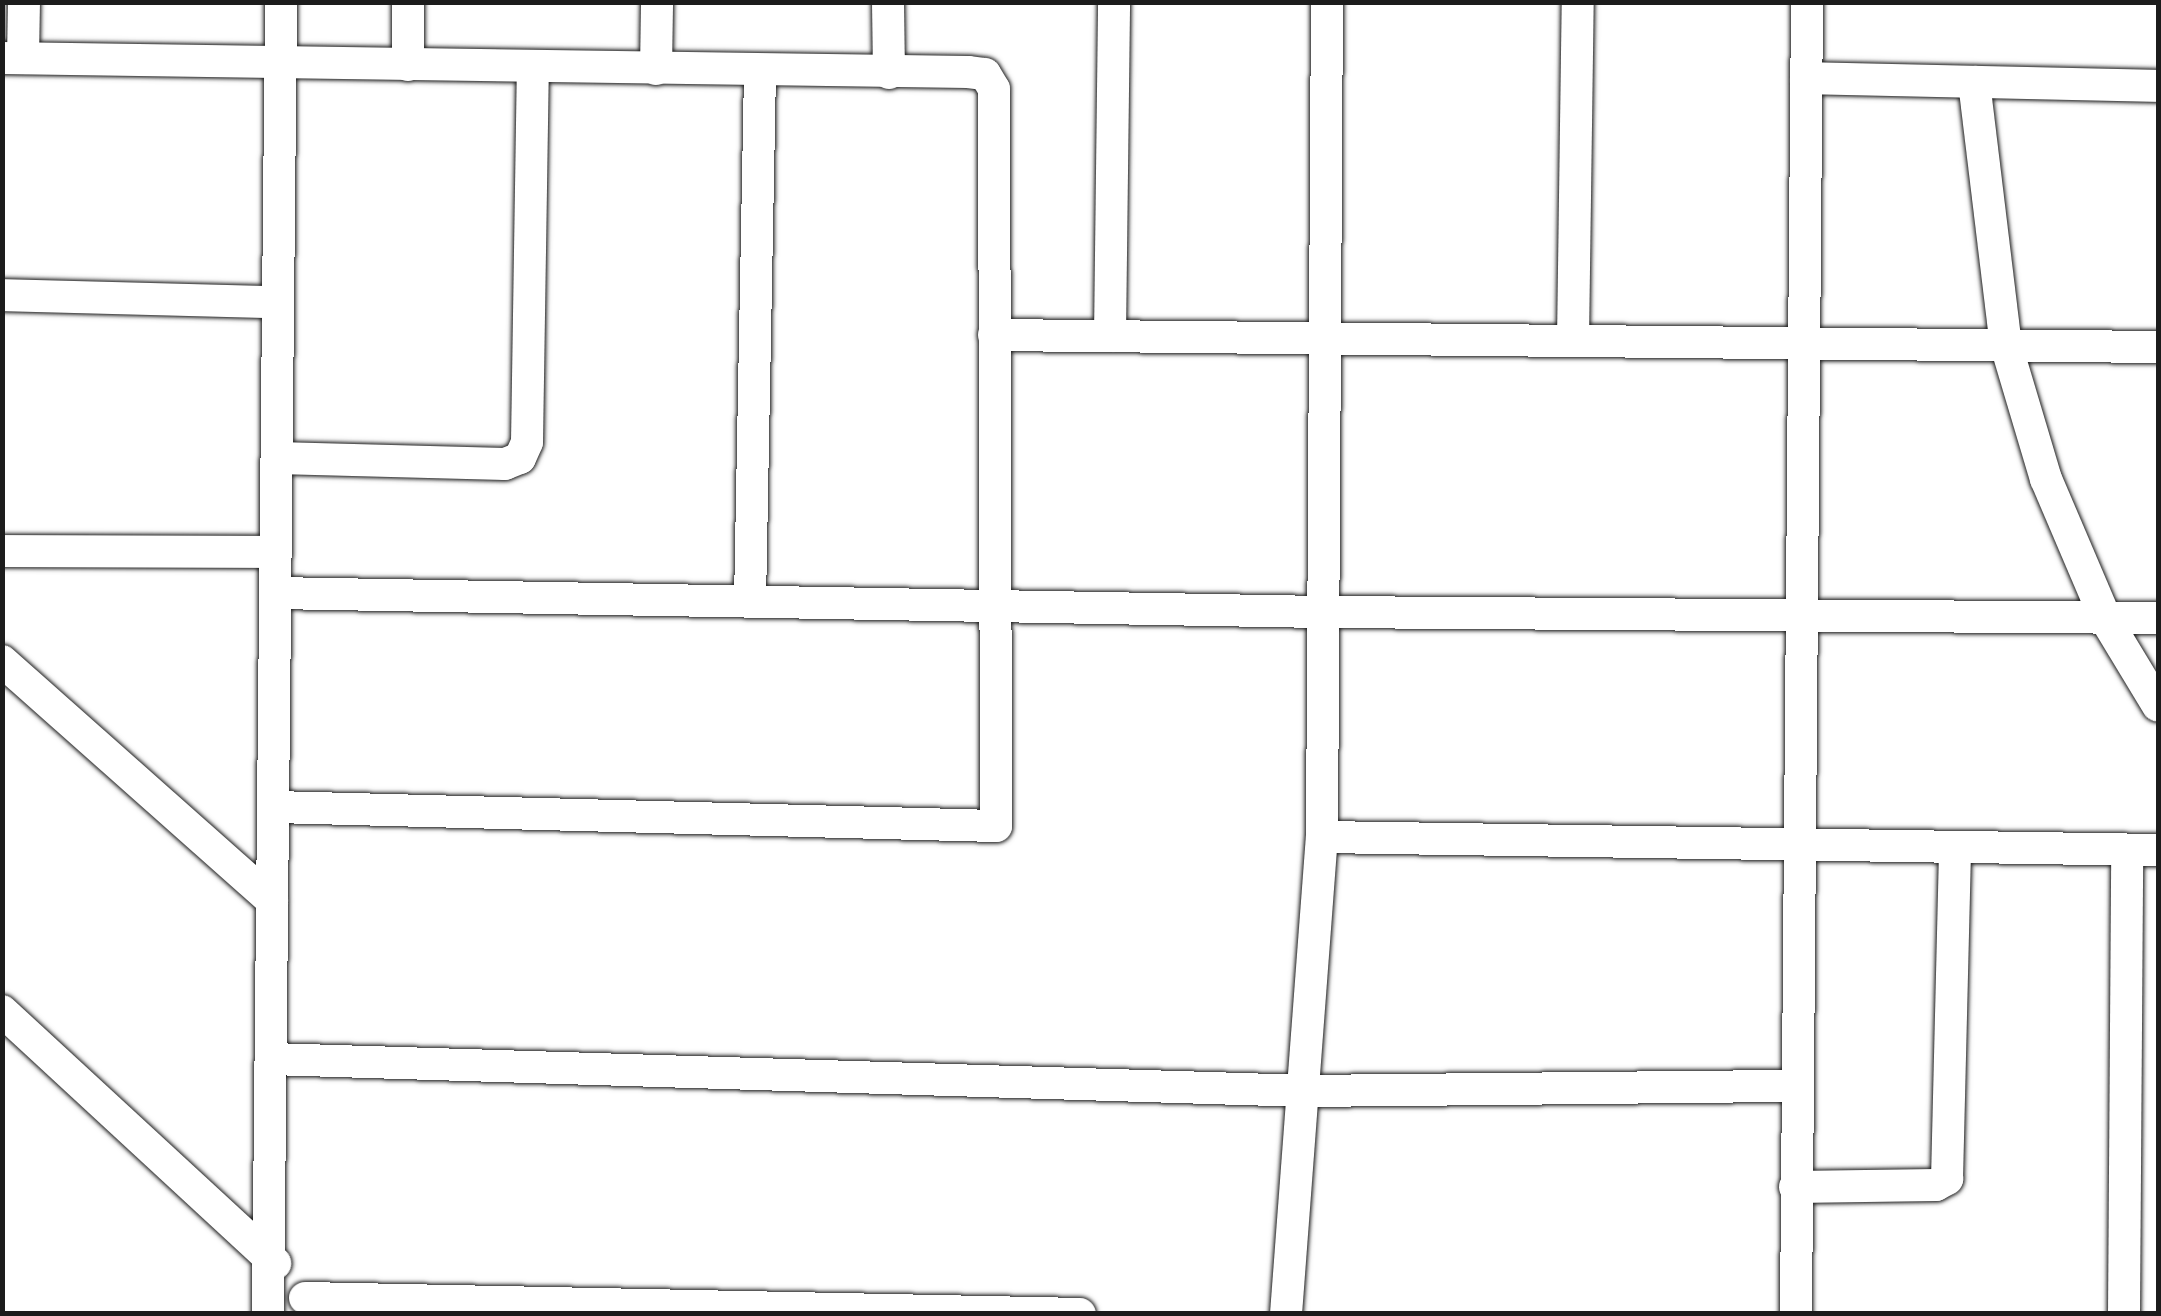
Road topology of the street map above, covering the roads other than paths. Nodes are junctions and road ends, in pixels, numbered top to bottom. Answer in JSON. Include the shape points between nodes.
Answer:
{"nodes":[{"id":1,"x":24,"y":2,"type":"edge"},
{"id":2,"x":281,"y":2,"type":"edge"},
{"id":3,"x":408,"y":2,"type":"edge"},
{"id":4,"x":657,"y":2,"type":"edge"},
{"id":5,"x":888,"y":2,"type":"edge"},
{"id":6,"x":1114,"y":2,"type":"edge"},
{"id":7,"x":1326,"y":2,"type":"edge"},
{"id":8,"x":1578,"y":2,"type":"edge"},
{"id":9,"x":1806,"y":2,"type":"edge"},
{"id":10,"x":13,"y":58,"type":"edge"},
{"id":11,"x":280,"y":63,"type":"junction"},
{"id":12,"x":408,"y":65,"type":"junction"},
{"id":13,"x":533,"y":67,"type":"junction"},
{"id":14,"x":656,"y":69,"type":"junction"},
{"id":15,"x":760,"y":71,"type":"junction"},
{"id":16,"x":889,"y":73,"type":"junction"},
{"id":17,"x":1806,"y":78,"type":"junction"},
{"id":18,"x":1974,"y":82,"type":"junction"},
{"id":19,"x":2158,"y":86,"type":"edge"},
{"id":20,"x":2,"y":295,"type":"edge"},
{"id":21,"x":278,"y":302,"type":"junction"},
{"id":22,"x":994,"y":334,"type":"junction"},
{"id":23,"x":1110,"y":336,"type":"junction"},
{"id":24,"x":1326,"y":338,"type":"junction"},
{"id":25,"x":1574,"y":340,"type":"junction"},
{"id":26,"x":1803,"y":342,"type":"junction"},
{"id":27,"x":2006,"y":345,"type":"junction"},
{"id":28,"x":2158,"y":347,"type":"edge"},
{"id":29,"x":277,"y":458,"type":"junction"},
{"id":30,"x":2,"y":551,"type":"edge"},
{"id":31,"x":276,"y":552,"type":"junction"},
{"id":32,"x":276,"y":594,"type":"junction"},
{"id":33,"x":750,"y":602,"type":"junction"},
{"id":34,"x":998,"y":607,"type":"junction"},
{"id":35,"x":1324,"y":612,"type":"junction"},
{"id":36,"x":1800,"y":618,"type":"junction"},
{"id":37,"x":2158,"y":618,"type":"edge"},
{"id":38,"x":2106,"y":620,"type":"junction"},
{"id":39,"x":2,"y":661,"type":"edge"},
{"id":40,"x":2158,"y":706,"type":"edge"},
{"id":41,"x":274,"y":807,"type":"junction"},
{"id":42,"x":1322,"y":837,"type":"junction"},
{"id":43,"x":1796,"y":847,"type":"junction"},
{"id":44,"x":1955,"y":849,"type":"junction"},
{"id":45,"x":2143,"y":850,"type":"edge"},
{"id":46,"x":272,"y":901,"type":"junction"},
{"id":47,"x":2,"y":1011,"type":"edge"},
{"id":48,"x":271,"y":1059,"type":"junction"},
{"id":49,"x":1794,"y":1086,"type":"junction"},
{"id":50,"x":1304,"y":1090,"type":"junction"},
{"id":51,"x":1794,"y":1188,"type":"junction"},
{"id":52,"x":266,"y":1253,"type":"junction"},
{"id":53,"x":314,"y":1306,"type":"edge"},
{"id":54,"x":268,"y":1314,"type":"edge"},
{"id":55,"x":1080,"y":1314,"type":"edge"},
{"id":56,"x":1286,"y":1314,"type":"edge"},
{"id":57,"x":1796,"y":1314,"type":"edge"},
{"id":58,"x":2124,"y":1314,"type":"edge"}],
"edges":[{"from":1,"to":10,"type":"street"},
{"from":2,"to":11,"type":"street"},
{"from":3,"to":12,"type":"street"},
{"from":4,"to":14,"type":"street"},
{"from":5,"to":16,"type":"street"},
{"from":6,"to":23,"type":"street"},
{"from":7,"to":24,"type":"street"},
{"from":8,"to":25,"type":"street"},
{"from":9,"to":17,"type":"street"},
{"from":10,"to":11,"type":"street"},
{"from":11,"to":12,"type":"street"},
{"from":11,"to":21,"type":"street"},
{"from":12,"to":13,"type":"street"},
{"from":13,"to":14,"type":"street"},
{"from":13,"to":29,"type":"street","via":[[527,442],[520,458],[505,464]]},
{"from":14,"to":15,"type":"street"},
{"from":15,"to":16,"type":"street"},
{"from":15,"to":33,"type":"street"},
{"from":16,"to":22,"type":"street","via":[[985,74],[994,89]]},
{"from":17,"to":18,"type":"street"},
{"from":17,"to":26,"type":"street"},
{"from":18,"to":19,"type":"street"},
{"from":18,"to":27,"type":"street"},
{"from":20,"to":21,"type":"street"},
{"from":21,"to":29,"type":"street"},
{"from":22,"to":23,"type":"street"},
{"from":22,"to":34,"type":"street"},
{"from":23,"to":24,"type":"street"},
{"from":24,"to":25,"type":"street"},
{"from":24,"to":35,"type":"street"},
{"from":25,"to":26,"type":"street"},
{"from":26,"to":27,"type":"street"},
{"from":26,"to":36,"type":"street"},
{"from":27,"to":28,"type":"street"},
{"from":27,"to":38,"type":"street","via":[[2046,479]]},
{"from":29,"to":31,"type":"street"},
{"from":30,"to":31,"type":"street"},
{"from":31,"to":32,"type":"street"},
{"from":32,"to":33,"type":"street"},
{"from":32,"to":41,"type":"street"},
{"from":33,"to":34,"type":"street"},
{"from":34,"to":35,"type":"street"},
{"from":34,"to":41,"type":"street","via":[[1000,818],[987,829]]},
{"from":35,"to":36,"type":"street"},
{"from":35,"to":42,"type":"street"},
{"from":36,"to":38,"type":"street"},
{"from":36,"to":43,"type":"street"},
{"from":37,"to":38,"type":"street"},
{"from":38,"to":40,"type":"street"},
{"from":39,"to":46,"type":"street"},
{"from":41,"to":46,"type":"street"},
{"from":42,"to":43,"type":"street"},
{"from":42,"to":50,"type":"street"},
{"from":43,"to":44,"type":"street"},
{"from":43,"to":49,"type":"street"},
{"from":44,"to":45,"type":"street"},
{"from":44,"to":51,"type":"street","via":[[1947,1179],[1936,1185]]},
{"from":45,"to":58,"type":"street"},
{"from":46,"to":48,"type":"street"},
{"from":47,"to":52,"type":"street"},
{"from":48,"to":50,"type":"street"},
{"from":48,"to":52,"type":"street"},
{"from":49,"to":50,"type":"street"},
{"from":49,"to":51,"type":"street"},
{"from":50,"to":56,"type":"street"},
{"from":51,"to":57,"type":"street"},
{"from":52,"to":53,"type":"street"},
{"from":52,"to":54,"type":"street"},
{"from":53,"to":55,"type":"street"}]}
